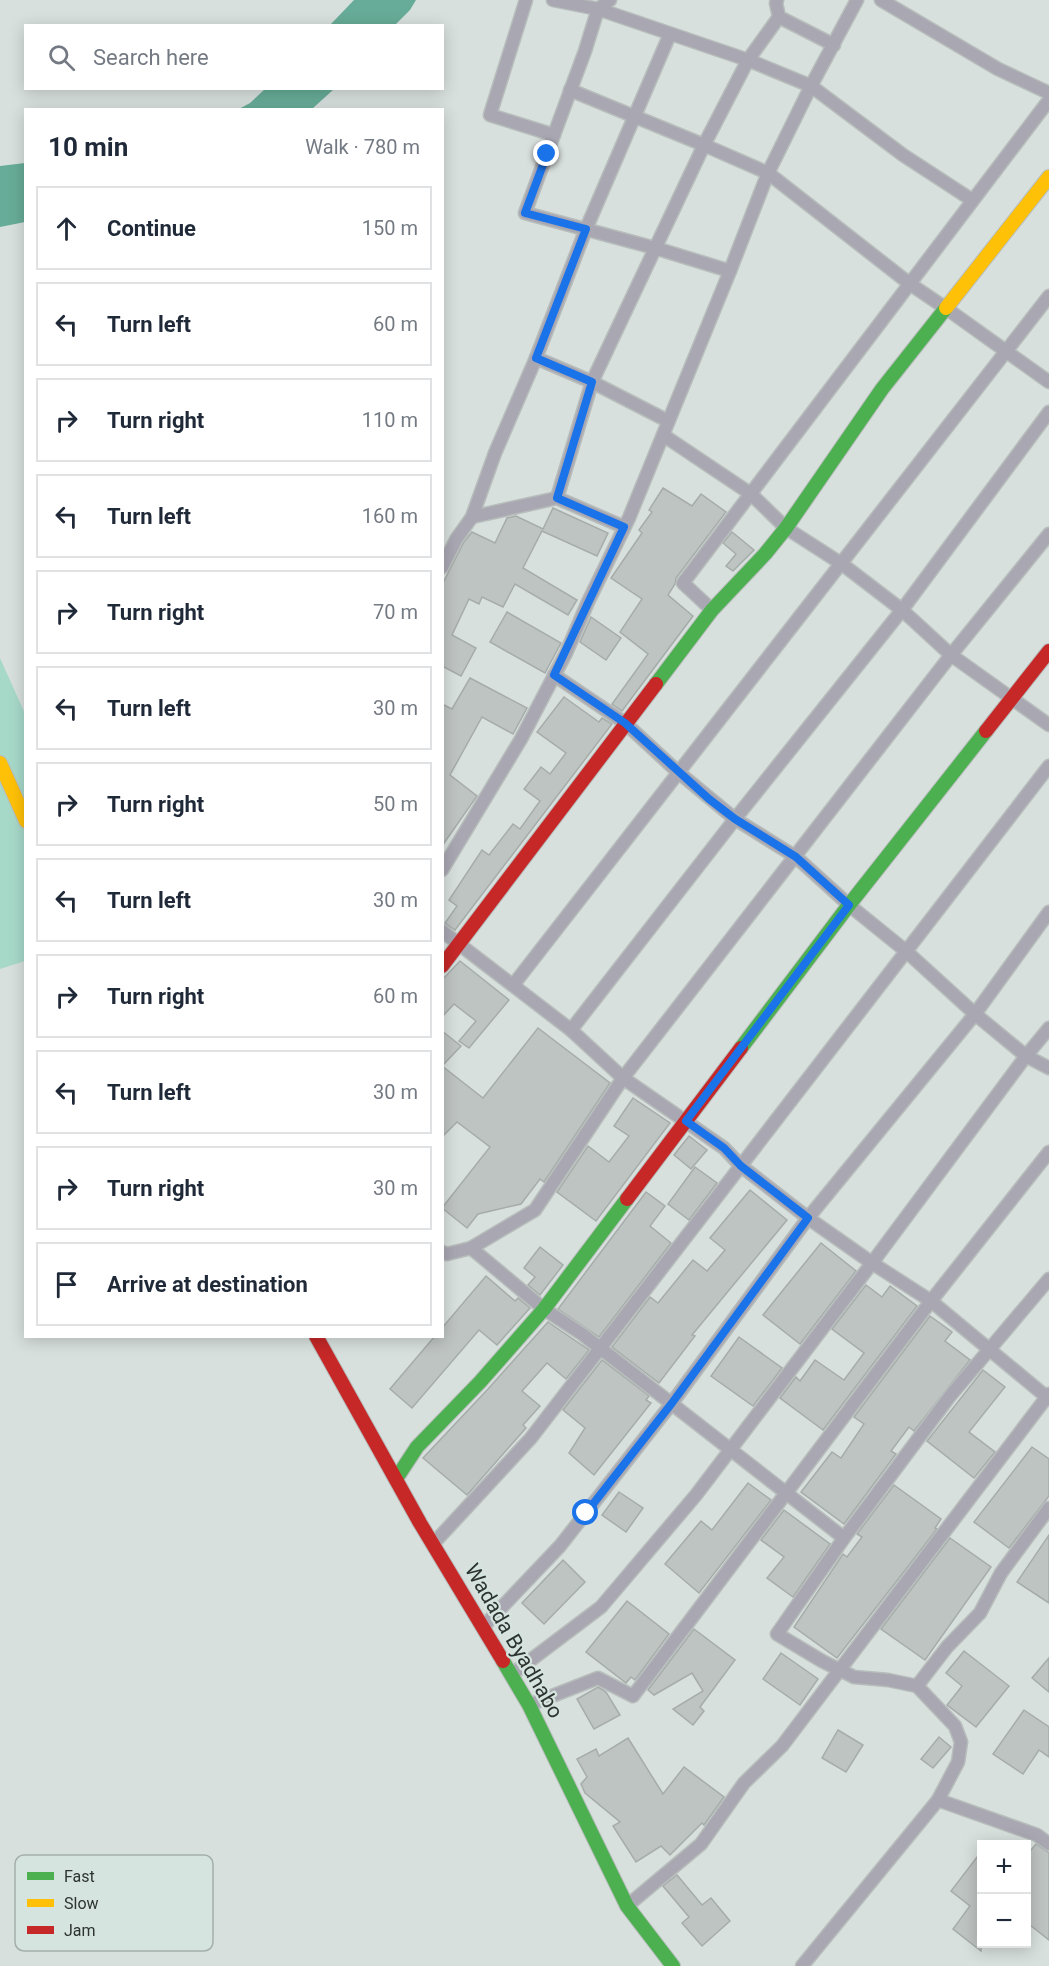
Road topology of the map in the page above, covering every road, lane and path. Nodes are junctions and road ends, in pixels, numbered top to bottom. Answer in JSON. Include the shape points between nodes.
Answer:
{"nodes":[{"id":1,"x":526,"y":0,"type":"edge"},
{"id":2,"x":554,"y":0,"type":"edge"},
{"id":3,"x":610,"y":0,"type":"edge"},
{"id":4,"x":777,"y":0,"type":"edge"},
{"id":5,"x":857,"y":0,"type":"edge"},
{"id":6,"x":881,"y":0,"type":"edge"},
{"id":7,"x":598,"y":9,"type":"junction"},
{"id":8,"x":779,"y":17,"type":"junction"},
{"id":9,"x":669,"y":34,"type":"junction"},
{"id":10,"x":834,"y":45,"type":"junction"},
{"id":11,"x":748,"y":60,"type":"junction"},
{"id":12,"x":811,"y":86,"type":"junction"},
{"id":13,"x":570,"y":90,"type":"junction"},
{"id":14,"x":1049,"y":93,"type":"edge"},
{"id":15,"x":1049,"y":100,"type":"edge"},
{"id":16,"x":634,"y":116,"type":"junction"},
{"id":17,"x":554,"y":135,"type":"junction"},
{"id":18,"x":704,"y":145,"type":"junction"},
{"id":19,"x":768,"y":174,"type":"junction"},
{"id":20,"x":1049,"y":177,"type":"edge"},
{"id":21,"x":972,"y":200,"type":"junction"},
{"id":22,"x":586,"y":229,"type":"junction"},
{"id":23,"x":655,"y":248,"type":"junction"},
{"id":24,"x":730,"y":271,"type":"junction"},
{"id":25,"x":910,"y":284,"type":"junction"},
{"id":26,"x":1049,"y":296,"type":"edge"},
{"id":27,"x":947,"y":309,"type":"junction"},
{"id":28,"x":1005,"y":351,"type":"junction"},
{"id":29,"x":536,"y":358,"type":"junction"},
{"id":30,"x":592,"y":382,"type":"junction"},
{"id":31,"x":1049,"y":382,"type":"edge"},
{"id":32,"x":1049,"y":412,"type":"edge"},
{"id":33,"x":668,"y":421,"type":"junction"},
{"id":34,"x":663,"y":435,"type":"junction"},
{"id":35,"x":751,"y":494,"type":"junction"},
{"id":36,"x":557,"y":498,"type":"junction"},
{"id":37,"x":472,"y":517,"type":"junction"},
{"id":38,"x":624,"y":527,"type":"junction"},
{"id":39,"x":786,"y":528,"type":"junction"},
{"id":40,"x":1049,"y":534,"type":"edge"},
{"id":41,"x":444,"y":563,"type":"edge"},
{"id":42,"x":842,"y":564,"type":"junction"},
{"id":43,"x":711,"y":610,"type":"junction"},
{"id":44,"x":902,"y":610,"type":"junction"},
{"id":45,"x":1049,"y":651,"type":"edge"},
{"id":46,"x":951,"y":655,"type":"junction"},
{"id":47,"x":554,"y":675,"type":"junction"},
{"id":48,"x":1012,"y":699,"type":"junction"},
{"id":49,"x":625,"y":723,"type":"junction"},
{"id":50,"x":1049,"y":725,"type":"edge"},
{"id":51,"x":0,"y":763,"type":"edge"},
{"id":52,"x":1049,"y":766,"type":"edge"},
{"id":53,"x":678,"y":772,"type":"junction"},
{"id":54,"x":24,"y":817,"type":"edge"},
{"id":55,"x":735,"y":819,"type":"junction"},
{"id":56,"x":796,"y":857,"type":"junction"},
{"id":57,"x":444,"y":867,"type":"edge"},
{"id":58,"x":849,"y":905,"type":"junction"},
{"id":59,"x":1049,"y":912,"type":"edge"},
{"id":60,"x":444,"y":933,"type":"edge"},
{"id":61,"x":459,"y":944,"type":"junction"},
{"id":62,"x":907,"y":952,"type":"junction"},
{"id":63,"x":444,"y":963,"type":"edge"},
{"id":64,"x":513,"y":984,"type":"junction"},
{"id":65,"x":975,"y":1014,"type":"junction"},
{"id":66,"x":1049,"y":1028,"type":"edge"},
{"id":67,"x":571,"y":1030,"type":"junction"},
{"id":68,"x":1026,"y":1056,"type":"junction"},
{"id":69,"x":1049,"y":1068,"type":"edge"},
{"id":70,"x":623,"y":1078,"type":"junction"},
{"id":71,"x":686,"y":1121,"type":"junction"},
{"id":72,"x":1049,"y":1152,"type":"edge"},
{"id":73,"x":741,"y":1166,"type":"junction"},
{"id":74,"x":808,"y":1218,"type":"junction"},
{"id":75,"x":471,"y":1248,"type":"junction"},
{"id":76,"x":444,"y":1253,"type":"edge"},
{"id":77,"x":872,"y":1263,"type":"junction"},
{"id":78,"x":1049,"y":1279,"type":"edge"},
{"id":79,"x":932,"y":1301,"type":"junction"},
{"id":80,"x":544,"y":1309,"type":"junction"},
{"id":81,"x":320,"y":1338,"type":"edge"},
{"id":82,"x":600,"y":1349,"type":"junction"},
{"id":83,"x":989,"y":1350,"type":"junction"},
{"id":84,"x":1048,"y":1397,"type":"edge"},
{"id":85,"x":672,"y":1403,"type":"junction"},
{"id":86,"x":730,"y":1449,"type":"junction"},
{"id":87,"x":396,"y":1479,"type":"junction"},
{"id":88,"x":786,"y":1493,"type":"junction"},
{"id":89,"x":1049,"y":1508,"type":"edge"},
{"id":90,"x":844,"y":1538,"type":"junction"},
{"id":91,"x":433,"y":1544,"type":"junction"},
{"id":92,"x":483,"y":1627,"type":"junction"},
{"id":93,"x":840,"y":1670,"type":"junction"},
{"id":94,"x":511,"y":1675,"type":"junction"},
{"id":95,"x":917,"y":1686,"type":"junction"},
{"id":96,"x":529,"y":1704,"type":"junction"},
{"id":97,"x":938,"y":1800,"type":"junction"},
{"id":98,"x":1049,"y":1844,"type":"edge"},
{"id":99,"x":627,"y":1906,"type":"junction"},
{"id":100,"x":673,"y":1966,"type":"edge"},
{"id":101,"x":802,"y":1966,"type":"edge"}],
"edges":[{"from":1,"to":17,"type":"street","via":[[490,115]]},
{"from":2,"to":7,"type":"street"},
{"from":3,"to":7,"type":"street"},
{"from":4,"to":8,"type":"street"},
{"from":5,"to":10,"type":"street"},
{"from":6,"to":14,"type":"street","via":[[998,69]]},
{"from":7,"to":9,"type":"street"},
{"from":7,"to":13,"type":"street"},
{"from":8,"to":10,"type":"street"},
{"from":8,"to":11,"type":"street"},
{"from":9,"to":11,"type":"street"},
{"from":9,"to":16,"type":"street"},
{"from":10,"to":12,"type":"street"},
{"from":11,"to":12,"type":"street"},
{"from":11,"to":18,"type":"street"},
{"from":12,"to":19,"type":"street"},
{"from":12,"to":21,"type":"street","via":[[903,155]]},
{"from":13,"to":16,"type":"street"},
{"from":13,"to":17,"type":"street"},
{"from":15,"to":21,"type":"street"},
{"from":16,"to":18,"type":"street"},
{"from":16,"to":22,"type":"street"},
{"from":17,"to":22,"type":"street","via":[[525,213]]},
{"from":18,"to":19,"type":"street"},
{"from":18,"to":23,"type":"street"},
{"from":19,"to":24,"type":"street"},
{"from":19,"to":25,"type":"street"},
{"from":20,"to":27,"type":"street"},
{"from":21,"to":25,"type":"street"},
{"from":22,"to":23,"type":"street"},
{"from":22,"to":29,"type":"street"},
{"from":23,"to":24,"type":"street"},
{"from":23,"to":30,"type":"street"},
{"from":24,"to":33,"type":"street"},
{"from":25,"to":27,"type":"street"},
{"from":25,"to":35,"type":"street"},
{"from":26,"to":28,"type":"street"},
{"from":27,"to":28,"type":"street"},
{"from":27,"to":39,"type":"street","via":[[882,389]]},
{"from":28,"to":31,"type":"street"},
{"from":28,"to":42,"type":"street"},
{"from":29,"to":30,"type":"street"},
{"from":29,"to":37,"type":"street"},
{"from":30,"to":33,"type":"street"},
{"from":30,"to":36,"type":"street"},
{"from":32,"to":44,"type":"street"},
{"from":33,"to":34,"type":"street"},
{"from":34,"to":35,"type":"street"},
{"from":34,"to":38,"type":"street"},
{"from":35,"to":39,"type":"street"},
{"from":35,"to":43,"type":"street","via":[[683,583]]},
{"from":36,"to":37,"type":"street"},
{"from":36,"to":38,"type":"street"},
{"from":37,"to":41,"type":"street"},
{"from":38,"to":47,"type":"street"},
{"from":39,"to":42,"type":"street"},
{"from":39,"to":43,"type":"street"},
{"from":40,"to":46,"type":"street"},
{"from":42,"to":44,"type":"street"},
{"from":42,"to":53,"type":"street"},
{"from":43,"to":49,"type":"street"},
{"from":44,"to":46,"type":"street"},
{"from":44,"to":55,"type":"street"},
{"from":45,"to":48,"type":"street"},
{"from":46,"to":48,"type":"street"},
{"from":46,"to":56,"type":"street"},
{"from":47,"to":49,"type":"street"},
{"from":47,"to":57,"type":"street","via":[[521,739]]},
{"from":48,"to":50,"type":"street"},
{"from":48,"to":58,"type":"street"},
{"from":49,"to":53,"type":"street"},
{"from":49,"to":61,"type":"street"},
{"from":51,"to":54,"type":"street"},
{"from":52,"to":62,"type":"street"},
{"from":53,"to":55,"type":"street"},
{"from":53,"to":64,"type":"street"},
{"from":55,"to":56,"type":"street"},
{"from":55,"to":67,"type":"street"},
{"from":56,"to":58,"type":"street"},
{"from":56,"to":70,"type":"street"},
{"from":58,"to":62,"type":"street"},
{"from":58,"to":71,"type":"street"},
{"from":59,"to":65,"type":"street"},
{"from":60,"to":61,"type":"street"},
{"from":61,"to":63,"type":"street"},
{"from":61,"to":64,"type":"street"},
{"from":62,"to":65,"type":"street"},
{"from":62,"to":73,"type":"street"},
{"from":64,"to":67,"type":"street"},
{"from":65,"to":68,"type":"street"},
{"from":65,"to":74,"type":"street"},
{"from":66,"to":68,"type":"street"},
{"from":67,"to":70,"type":"street"},
{"from":68,"to":69,"type":"street"},
{"from":68,"to":77,"type":"street"},
{"from":70,"to":71,"type":"street"},
{"from":70,"to":75,"type":"street","via":[[536,1210]]},
{"from":71,"to":73,"type":"street","via":[[724,1148]]},
{"from":71,"to":80,"type":"street"},
{"from":72,"to":79,"type":"street"},
{"from":73,"to":74,"type":"street"},
{"from":73,"to":82,"type":"street"},
{"from":74,"to":77,"type":"street"},
{"from":74,"to":85,"type":"street"},
{"from":75,"to":76,"type":"street"},
{"from":75,"to":80,"type":"street"},
{"from":77,"to":79,"type":"street"},
{"from":77,"to":86,"type":"street"},
{"from":78,"to":83,"type":"street"},
{"from":79,"to":83,"type":"street"},
{"from":79,"to":88,"type":"street"},
{"from":80,"to":82,"type":"street"},
{"from":80,"to":87,"type":"street","via":[[417,1447]]},
{"from":81,"to":87,"type":"street","name":"Wadada Byadhabo"},
{"from":82,"to":85,"type":"street"},
{"from":82,"to":91,"type":"street","via":[[531,1438]]},
{"from":83,"to":84,"type":"street"},
{"from":83,"to":90,"type":"street"},
{"from":84,"to":93,"type":"street"},
{"from":85,"to":86,"type":"street"},
{"from":85,"to":92,"type":"street","via":[[560,1546]]},
{"from":86,"to":88,"type":"street"},
{"from":86,"to":94,"type":"street","via":[[601,1607]]},
{"from":87,"to":91,"type":"street","name":"Wadada Byadhabo"},
{"from":88,"to":90,"type":"street"},
{"from":88,"to":96,"type":"street","via":[[633,1696],[598,1678]]},
{"from":89,"to":95,"type":"street","via":[[1001,1574],[980,1613]]},
{"from":90,"to":93,"type":"street","via":[[777,1634]]},
{"from":91,"to":92,"type":"street","name":"Wadada Byadhabo"},
{"from":92,"to":94,"type":"street","name":"Wadada Byadhabo"},
{"from":93,"to":95,"type":"street","via":[[854,1677]]},
{"from":93,"to":99,"type":"street","via":[[782,1746],[744,1783],[701,1844]]},
{"from":94,"to":96,"type":"street","name":"Wadada Byadhabo"},
{"from":95,"to":97,"type":"street","via":[[955,1726],[961,1742],[958,1762]]},
{"from":96,"to":99,"type":"street","name":"Wadada Byadhabo"},
{"from":97,"to":98,"type":"street","via":[[1037,1835]]},
{"from":97,"to":101,"type":"street"},
{"from":99,"to":100,"type":"street","name":"Wadada Byadhabo"}]}
